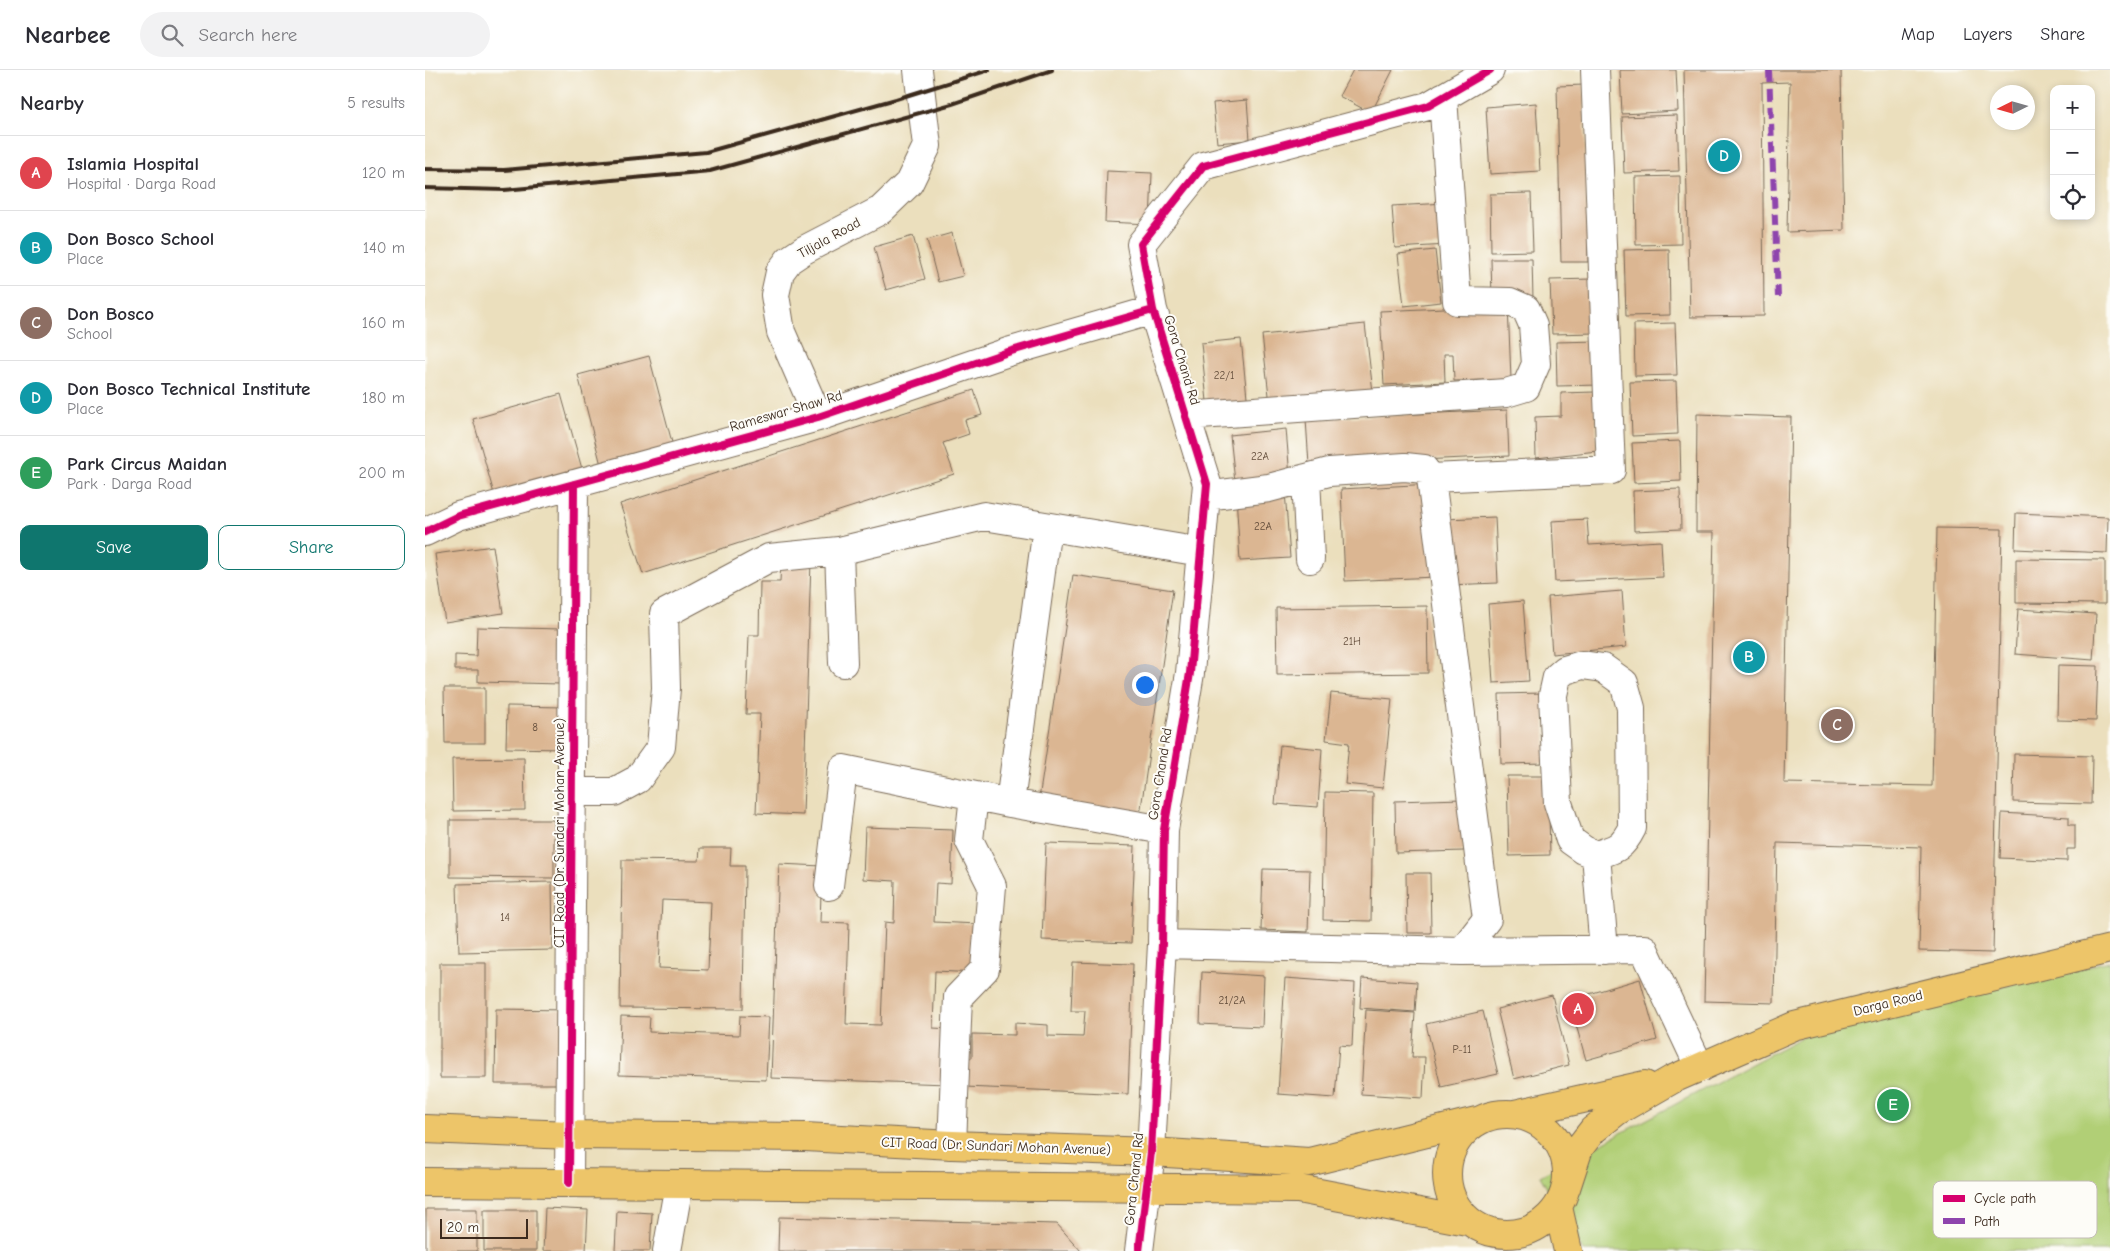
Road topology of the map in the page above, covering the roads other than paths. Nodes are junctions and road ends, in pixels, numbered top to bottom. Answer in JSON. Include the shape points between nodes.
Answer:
{"nodes":[{"id":1,"x":918,"y":70,"type":"edge"},
{"id":2,"x":1490,"y":70,"type":"edge"},
{"id":3,"x":1595,"y":70,"type":"edge"},
{"id":4,"x":1443,"y":97,"type":"junction"},
{"id":5,"x":1153,"y":310,"type":"junction"},
{"id":6,"x":1186,"y":416,"type":"junction"},
{"id":7,"x":818,"y":417,"type":"junction"},
{"id":8,"x":1307,"y":478,"type":"junction"},
{"id":9,"x":1431,"y":478,"type":"junction"},
{"id":10,"x":574,"y":484,"type":"junction"},
{"id":11,"x":1206,"y":496,"type":"junction"},
{"id":12,"x":1047,"y":527,"type":"junction"},
{"id":13,"x":425,"y":532,"type":"edge"},
{"id":14,"x":839,"y":551,"type":"junction"},
{"id":15,"x":1201,"y":552,"type":"junction"},
{"id":16,"x":1310,"y":558,"type":"dead end"},
{"id":17,"x":843,"y":663,"type":"dead end"},
{"id":18,"x":572,"y":792,"type":"junction"},
{"id":19,"x":974,"y":796,"type":"junction"},
{"id":20,"x":1010,"y":803,"type":"junction"},
{"id":21,"x":1164,"y":830,"type":"junction"},
{"id":22,"x":1596,"y":855,"type":"junction"},
{"id":23,"x":829,"y":886,"type":"dead end"},
{"id":24,"x":1162,"y":944,"type":"junction"},
{"id":25,"x":2110,"y":949,"type":"edge"},
{"id":26,"x":1604,"y":950,"type":"junction"},
{"id":27,"x":1462,"y":951,"type":"junction"},
{"id":28,"x":1700,"y":1068,"type":"junction"},
{"id":29,"x":1673,"y":1079,"type":"junction"},
{"id":30,"x":1515,"y":1114,"type":"junction"},
{"id":31,"x":1476,"y":1122,"type":"junction"},
{"id":32,"x":425,"y":1129,"type":"edge"},
{"id":33,"x":570,"y":1135,"type":"junction"},
{"id":34,"x":952,"y":1145,"type":"junction"},
{"id":35,"x":1151,"y":1152,"type":"junction"},
{"id":36,"x":425,"y":1182,"type":"edge"},
{"id":37,"x":569,"y":1183,"type":"junction"},
{"id":38,"x":679,"y":1184,"type":"junction"},
{"id":39,"x":1146,"y":1188,"type":"junction"},
{"id":40,"x":1562,"y":1197,"type":"junction"},
{"id":41,"x":1475,"y":1226,"type":"junction"},
{"id":42,"x":667,"y":1251,"type":"edge"},
{"id":43,"x":1139,"y":1251,"type":"edge"},
{"id":44,"x":1501,"y":1251,"type":"edge"},
{"id":45,"x":1568,"y":1251,"type":"edge"}],
"edges":[{"from":1,"to":7,"type":"street","name":"Tiljala Road","via":[[927,146],[909,183],[881,210],[804,250],[789,260],[780,272],[775,295],[781,332]]},
{"from":2,"to":4,"type":"street","name":"Gora Chand Rd"},
{"from":3,"to":9,"type":"street","via":[[1611,470]]},
{"from":4,"to":5,"type":"street","name":"Gora Chand Rd","via":[[1428,106],[1203,166],[1141,244]]},
{"from":4,"to":6,"type":"street","via":[[1457,301],[1510,302],[1527,309],[1533,324],[1536,364],[1526,387],[1506,393]]},
{"from":5,"to":6,"type":"street","name":"Gora Chand Rd"},
{"from":5,"to":7,"type":"street","name":"Rameswar Shaw Rd","via":[[1009,352]]},
{"from":6,"to":11,"type":"street","name":"Gora Chand Rd","via":[[1207,484]]},
{"from":7,"to":10,"type":"street","name":"Rameswar Shaw Rd"},
{"from":8,"to":9,"type":"street","via":[[1329,472],[1405,467],[1423,469]]},
{"from":8,"to":11,"type":"street","via":[[1269,488]]},
{"from":8,"to":16,"type":"street"},
{"from":9,"to":27,"type":"street","via":[[1487,919]]},
{"from":10,"to":13,"type":"street","name":"Rameswar Shaw Rd","via":[[458,516]]},
{"from":10,"to":18,"type":"street","name":"CIT Road (Dr. Sundari Mohan Avenue)"},
{"from":11,"to":15,"type":"street","name":"Gora Chand Rd"},
{"from":12,"to":14,"type":"street","via":[[984,516]]},
{"from":12,"to":15,"type":"street"},
{"from":12,"to":20,"type":"street"},
{"from":14,"to":17,"type":"street"},
{"from":14,"to":18,"type":"street","via":[[769,558],[664,614],[666,688],[661,747],[638,779],[614,792]]},
{"from":15,"to":21,"type":"street","name":"Gora Chand Rd","via":[[1190,673]]},
{"from":18,"to":33,"type":"street","name":"CIT Road (Dr. Sundari Mohan Avenue)"},
{"from":19,"to":20,"type":"street"},
{"from":19,"to":23,"type":"street","via":[[843,770]]},
{"from":19,"to":34,"type":"street","via":[[969,840],[992,886],[985,969],[958,997]]},
{"from":20,"to":21,"type":"street"},
{"from":21,"to":24,"type":"street","name":"Gora Chand Rd"},
{"from":22,"to":22,"type":"street","via":[[1571,840],[1558,803],[1553,695],[1557,677],[1565,670],[1582,665],[1603,668],[1624,683],[1631,708],[1632,828],[1618,848]]},
{"from":22,"to":26,"type":"street"},
{"from":24,"to":27,"type":"street"},
{"from":24,"to":35,"type":"street","name":"Gora Chand Rd"},
{"from":25,"to":28,"type":"main road","name":"Darga Road","via":[[1795,1026]]},
{"from":26,"to":27,"type":"street"},
{"from":26,"to":28,"type":"street","via":[[1644,949]]},
{"from":28,"to":29,"type":"main road","name":"Darga Road"},
{"from":29,"to":30,"type":"main road","name":"Darga Road"},
{"from":29,"to":40,"type":"main road","name":"Darga Road","via":[[1617,1111],[1593,1130],[1579,1148]]},
{"from":30,"to":31,"type":"main road","via":[[1496,1114]]},
{"from":30,"to":40,"type":"main road","via":[[1535,1120],[1552,1133],[1560,1145],[1567,1165]]},
{"from":31,"to":35,"type":"main road","name":"CIT Road (Dr. Sundari Mohan Avenue)","via":[[1309,1162]]},
{"from":31,"to":41,"type":"main road","via":[[1464,1130],[1452,1147],[1446,1183],[1454,1205]]},
{"from":32,"to":33,"type":"main road","name":"CIT Road (Dr. Sundari Mohan Avenue)"},
{"from":33,"to":34,"type":"main road","name":"CIT Road (Dr. Sundari Mohan Avenue)","via":[[805,1137]]},
{"from":33,"to":37,"type":"street","name":"CIT Road (Dr. Sundari Mohan Avenue)"},
{"from":34,"to":35,"type":"main road","name":"CIT Road (Dr. Sundari Mohan Avenue)"},
{"from":35,"to":39,"type":"street","name":"Gora Chand Rd"},
{"from":36,"to":37,"type":"main road"},
{"from":37,"to":38,"type":"main road"},
{"from":38,"to":39,"type":"main road"},
{"from":38,"to":42,"type":"street"},
{"from":39,"to":41,"type":"main road","via":[[1298,1189]]},
{"from":39,"to":43,"type":"street","name":"Gora Chand Rd"},
{"from":40,"to":41,"type":"main road","via":[[1545,1222],[1526,1232],[1502,1236]]},
{"from":40,"to":45,"type":"main road"},
{"from":41,"to":44,"type":"main road"}]}
